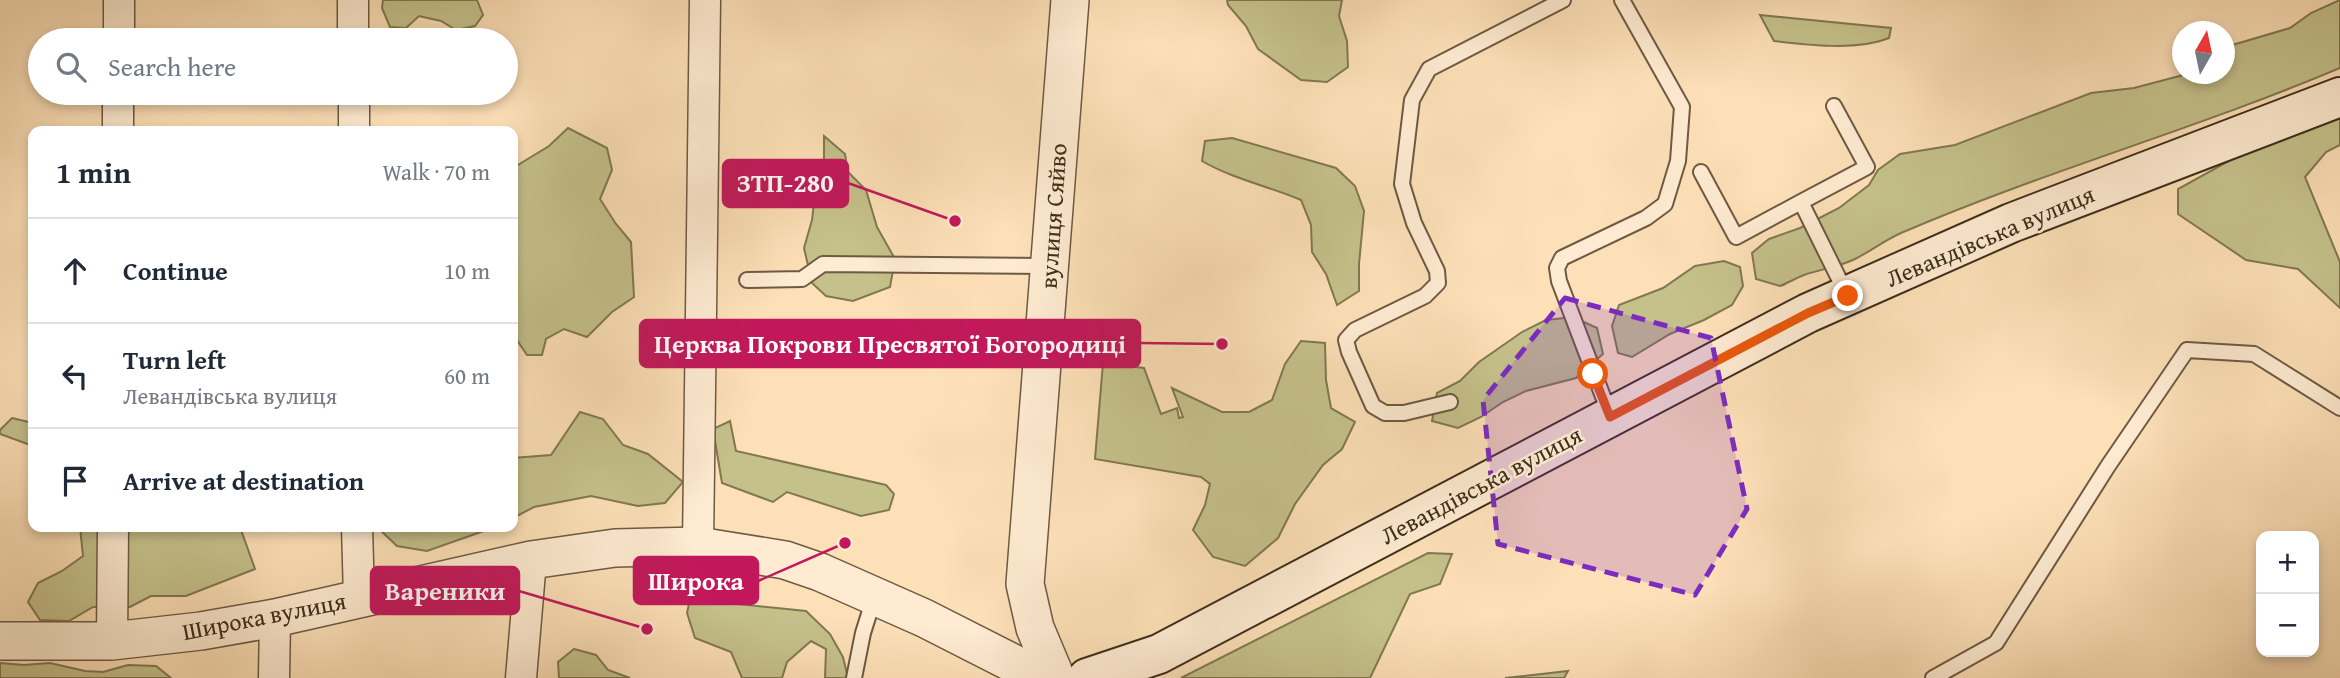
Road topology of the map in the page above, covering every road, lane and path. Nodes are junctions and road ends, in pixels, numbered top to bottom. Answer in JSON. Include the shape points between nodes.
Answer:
{"nodes":[{"id":1,"x":119,"y":0,"type":"edge"},
{"id":2,"x":353,"y":0,"type":"edge"},
{"id":3,"x":705,"y":0,"type":"edge"},
{"id":4,"x":1070,"y":0,"type":"edge"},
{"id":5,"x":1563,"y":0,"type":"edge"},
{"id":6,"x":1622,"y":0,"type":"edge"},
{"id":7,"x":119,"y":28,"type":"edge"},
{"id":8,"x":354,"y":28,"type":"edge"},
{"id":9,"x":2340,"y":97,"type":"edge"},
{"id":10,"x":118,"y":105,"type":"edge"},
{"id":11,"x":354,"y":105,"type":"edge"},
{"id":12,"x":1834,"y":106,"type":"dead end"},
{"id":13,"x":118,"y":126,"type":"edge"},
{"id":14,"x":354,"y":126,"type":"edge"},
{"id":15,"x":1701,"y":172,"type":"dead end"},
{"id":16,"x":1801,"y":202,"type":"junction"},
{"id":17,"x":1050,"y":266,"type":"junction"},
{"id":18,"x":747,"y":279,"type":"dead end"},
{"id":19,"x":1848,"y":296,"type":"junction"},
{"id":20,"x":1450,"y":401,"type":"dead end"},
{"id":21,"x":2340,"y":408,"type":"edge"},
{"id":22,"x":1610,"y":417,"type":"junction"},
{"id":23,"x":113,"y":532,"type":"edge"},
{"id":24,"x":357,"y":532,"type":"edge"},
{"id":25,"x":698,"y":546,"type":"junction"},
{"id":26,"x":531,"y":560,"type":"junction"},
{"id":27,"x":875,"y":595,"type":"junction"},
{"id":28,"x":359,"y":597,"type":"junction"},
{"id":29,"x":275,"y":618,"type":"junction"},
{"id":30,"x":0,"y":641,"type":"edge"},
{"id":31,"x":112,"y":641,"type":"junction"},
{"id":32,"x":274,"y":678,"type":"edge"},
{"id":33,"x":520,"y":678,"type":"edge"},
{"id":34,"x":854,"y":678,"type":"edge"},
{"id":35,"x":1042,"y":678,"type":"edge"},
{"id":36,"x":1056,"y":678,"type":"edge"},
{"id":37,"x":1087,"y":678,"type":"edge"},
{"id":38,"x":1933,"y":678,"type":"edge"}],
"edges":[{"from":1,"to":7,"type":"street"},
{"from":2,"to":8,"type":"street"},
{"from":3,"to":25,"type":"street"},
{"from":4,"to":17,"type":"street","name":"вулиця Сяйво"},
{"from":5,"to":20,"type":"lane","via":[[1429,69],[1412,100],[1402,184],[1438,283],[1425,296],[1354,330],[1346,340],[1373,406],[1379,410],[1404,413]]},
{"from":6,"to":22,"type":"lane","via":[[1682,107],[1678,161],[1665,204],[1646,218],[1562,258],[1557,268]]},
{"from":9,"to":19,"type":"main road","name":"Левандівська вулиця","via":[[2011,223]]},
{"from":10,"to":13,"type":"street"},
{"from":11,"to":14,"type":"street"},
{"from":12,"to":16,"type":"lane","via":[[1867,167]]},
{"from":15,"to":16,"type":"lane","via":[[1736,237]]},
{"from":16,"to":19,"type":"lane"},
{"from":17,"to":18,"type":"lane","via":[[823,264],[802,279]]},
{"from":17,"to":36,"type":"street","name":"вулиця Сяйво","via":[[1025,584],[1035,628]]},
{"from":19,"to":22,"type":"main road","name":"Левандівська вулиця"},
{"from":21,"to":38,"type":"lane","via":[[2254,354],[2187,350],[1996,643]]},
{"from":22,"to":37,"type":"main road","name":"Левандівська вулиця","via":[[1159,654]]},
{"from":23,"to":31,"type":"street"},
{"from":24,"to":28,"type":"street"},
{"from":25,"to":26,"type":"street","name":"Широка вулиця","via":[[615,548]]},
{"from":25,"to":27,"type":"street","name":"Широка вулиця","via":[[785,560]]},
{"from":26,"to":28,"type":"street","name":"Широка вулиця"},
{"from":26,"to":33,"type":"street"},
{"from":27,"to":34,"type":"lane"},
{"from":27,"to":35,"type":"street","name":"Широка вулиця"},
{"from":28,"to":29,"type":"street","name":"Широка вулиця"},
{"from":29,"to":31,"type":"street","name":"Широка вулиця"},
{"from":29,"to":32,"type":"street"},
{"from":30,"to":31,"type":"street","name":"Широка вулиця"}]}
